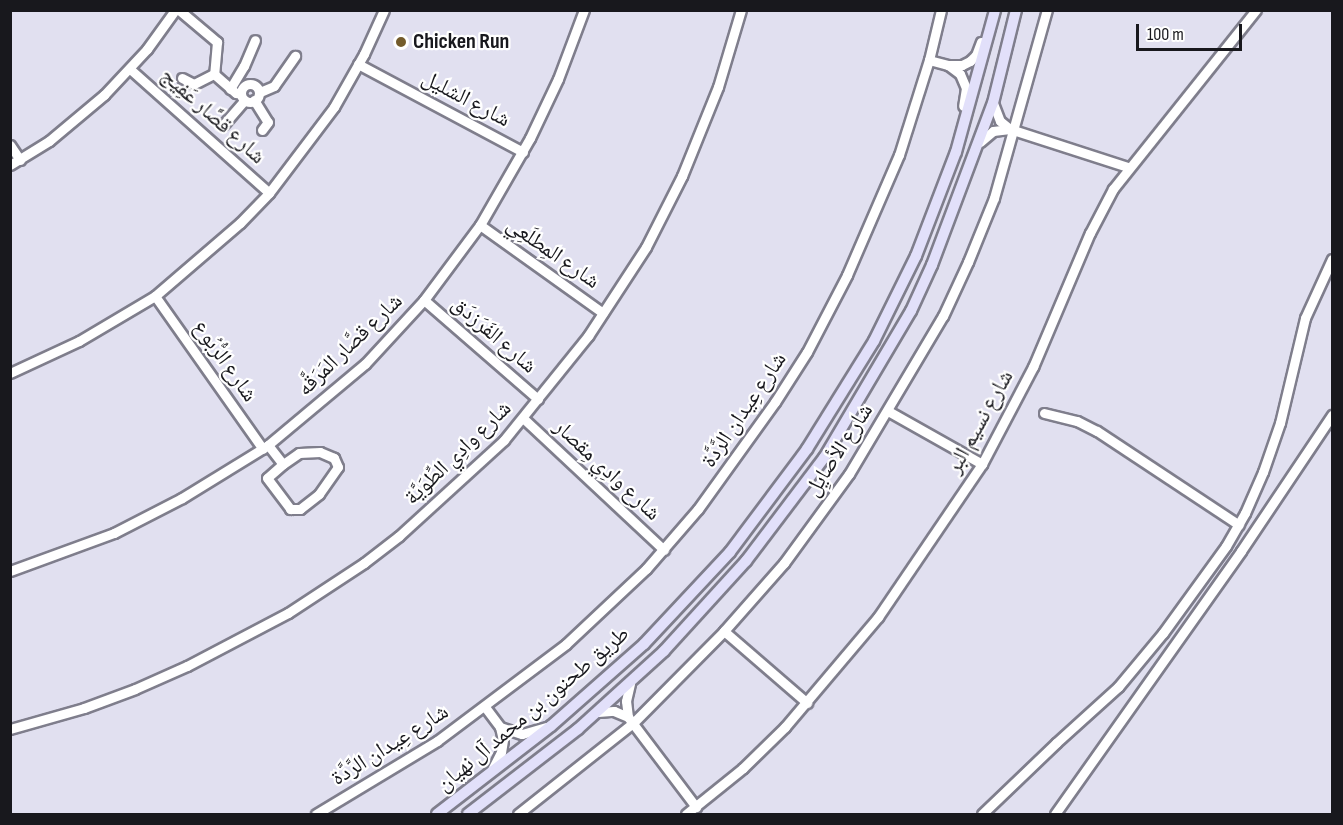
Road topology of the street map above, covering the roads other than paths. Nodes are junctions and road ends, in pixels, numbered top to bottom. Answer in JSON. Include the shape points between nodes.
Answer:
{"nodes":[{"id":1,"x":177,"y":10,"type":"edge"},
{"id":2,"x":384,"y":10,"type":"edge"},
{"id":3,"x":584,"y":10,"type":"edge"},
{"id":4,"x":741,"y":10,"type":"edge"},
{"id":5,"x":940,"y":10,"type":"edge"},
{"id":6,"x":991,"y":10,"type":"edge"},
{"id":7,"x":995,"y":10,"type":"edge"},
{"id":8,"x":1016,"y":10,"type":"edge"},
{"id":9,"x":1047,"y":10,"type":"edge"},
{"id":10,"x":1256,"y":10,"type":"edge"},
{"id":11,"x":255,"y":40,"type":"dead end"},
{"id":12,"x":295,"y":56,"type":"dead end"},
{"id":13,"x":929,"y":60,"type":"junction"},
{"id":14,"x":358,"y":64,"type":"junction"},
{"id":15,"x":948,"y":66,"type":"junction"},
{"id":16,"x":130,"y":69,"type":"junction"},
{"id":17,"x":214,"y":74,"type":"junction"},
{"id":18,"x":182,"y":78,"type":"dead end"},
{"id":19,"x":230,"y":89,"type":"junction"},
{"id":20,"x":250,"y":97,"type":"junction"},
{"id":21,"x":993,"y":103,"type":"junction"},
{"id":22,"x":223,"y":124,"type":"dead end"},
{"id":23,"x":262,"y":130,"type":"dead end"},
{"id":24,"x":1012,"y":130,"type":"junction"},
{"id":25,"x":980,"y":142,"type":"junction"},
{"id":26,"x":10,"y":145,"type":"edge"},
{"id":27,"x":523,"y":152,"type":"junction"},
{"id":28,"x":956,"y":152,"type":"junction"},
{"id":29,"x":20,"y":160,"type":"junction"},
{"id":30,"x":10,"y":165,"type":"edge"},
{"id":31,"x":1128,"y":167,"type":"junction"},
{"id":32,"x":269,"y":193,"type":"junction"},
{"id":33,"x":480,"y":225,"type":"junction"},
{"id":34,"x":1332,"y":259,"type":"edge"},
{"id":35,"x":155,"y":296,"type":"junction"},
{"id":36,"x":424,"y":300,"type":"junction"},
{"id":37,"x":603,"y":313,"type":"junction"},
{"id":38,"x":10,"y":373,"type":"edge"},
{"id":39,"x":538,"y":399,"type":"junction"},
{"id":40,"x":888,"y":411,"type":"junction"},
{"id":41,"x":1044,"y":413,"type":"dead end"},
{"id":42,"x":1332,"y":415,"type":"edge"},
{"id":43,"x":523,"y":418,"type":"junction"},
{"id":44,"x":265,"y":447,"type":"junction"},
{"id":45,"x":283,"y":464,"type":"junction"},
{"id":46,"x":981,"y":464,"type":"junction"},
{"id":47,"x":1239,"y":525,"type":"junction"},
{"id":48,"x":664,"y":550,"type":"junction"},
{"id":49,"x":10,"y":571,"type":"edge"},
{"id":50,"x":724,"y":631,"type":"junction"},
{"id":51,"x":630,"y":683,"type":"junction"},
{"id":52,"x":807,"y":703,"type":"junction"},
{"id":53,"x":484,"y":707,"type":"junction"},
{"id":54,"x":598,"y":712,"type":"junction"},
{"id":55,"x":631,"y":720,"type":"junction"},
{"id":56,"x":551,"y":726,"type":"junction"},
{"id":57,"x":500,"y":727,"type":"junction"},
{"id":58,"x":10,"y":729,"type":"edge"},
{"id":59,"x":491,"y":772,"type":"junction"},
{"id":60,"x":696,"y":807,"type":"junction"},
{"id":61,"x":316,"y":814,"type":"edge"},
{"id":62,"x":437,"y":814,"type":"edge"},
{"id":63,"x":468,"y":814,"type":"edge"},
{"id":64,"x":518,"y":814,"type":"edge"},
{"id":65,"x":686,"y":814,"type":"edge"},
{"id":66,"x":982,"y":814,"type":"edge"},
{"id":67,"x":1055,"y":814,"type":"edge"}],
"edges":[{"from":1,"to":16,"type":"street"},
{"from":1,"to":17,"type":"street","via":[[217,42]]},
{"from":2,"to":14,"type":"street"},
{"from":3,"to":27,"type":"street","name":"شارع قصَّار المَرَقَّه","via":[[558,79]]},
{"from":4,"to":37,"type":"street","name":"شارع وادِي الطِّوَيَّة","via":[[718,87],[682,176],[646,247]]},
{"from":5,"to":13,"type":"street","name":"شارع عِيدان الرَّدَّة"},
{"from":6,"to":15,"type":"street","via":[[976,55],[962,65]]},
{"from":7,"to":28,"type":"main road","name":"طريق طحنون بن محمد آل نهيان"},
{"from":8,"to":21,"type":"main road","name":"طريق طحنون بن محمد آل نهيان"},
{"from":9,"to":24,"type":"street","name":"شارع الأصايِل"},
{"from":10,"to":31,"type":"street","name":"شارع نسيم البر"},
{"from":11,"to":19,"type":"street"},
{"from":12,"to":20,"type":"street","via":[[274,86]]},
{"from":13,"to":15,"type":"street"},
{"from":13,"to":48,"type":"street","name":"شارع عِيدان الرَّدَّة","via":[[878,207],[818,332],[751,438]]},
{"from":14,"to":27,"type":"street","name":"شارع الشليل"},
{"from":14,"to":32,"type":"street","via":[[334,107]]},
{"from":15,"to":28,"type":"street","via":[[960,74],[966,88]]},
{"from":16,"to":29,"type":"street","via":[[49,141]]},
{"from":16,"to":32,"type":"street","name":"شارع قصَّار عَفِيج"},
{"from":17,"to":18,"type":"street","via":[[194,84]]},
{"from":17,"to":19,"type":"street"},
{"from":19,"to":20,"type":"street"},
{"from":20,"to":22,"type":"street"},
{"from":20,"to":23,"type":"street","via":[[268,122]]},
{"from":21,"to":24,"type":"street","via":[[996,116]]},
{"from":21,"to":25,"type":"main road","name":"طريق طحنون بن محمد آل نهيان"},
{"from":24,"to":25,"type":"street","via":[[993,131]]},
{"from":24,"to":31,"type":"street"},
{"from":24,"to":40,"type":"street","name":"شارع الأصايِل","via":[[994,198],[968,262],[943,316]]},
{"from":25,"to":51,"type":"main road","name":"طريق طحنون بن محمد آل نهيان","via":[[911,311],[824,458],[706,608]]},
{"from":26,"to":29,"type":"street"},
{"from":27,"to":33,"type":"street","name":"شارع قصَّار المَرَقَّه"},
{"from":28,"to":56,"type":"main road","name":"طريق طحنون بن محمد آل نهيان","via":[[916,256],[879,330],[807,449],[730,552],[686,602]]},
{"from":29,"to":30,"type":"street"},
{"from":31,"to":46,"type":"street","name":"شارع نسيم البر","via":[[1101,210],[1033,367]]},
{"from":32,"to":35,"type":"street","via":[[210,251]]},
{"from":33,"to":36,"type":"street","name":"شارع قصَّار المَرَقَّه"},
{"from":33,"to":37,"type":"street","name":"شارع المِطلَعِي"},
{"from":34,"to":47,"type":"street","via":[[1305,318],[1272,448]]},
{"from":35,"to":38,"type":"street","via":[[79,341]]},
{"from":35,"to":44,"type":"street","name":"شارع الرُّبُوع"},
{"from":36,"to":39,"type":"street","name":"شارع الفَرَزدَق"},
{"from":36,"to":44,"type":"street","name":"شارع قصَّار المَرَقَّه","via":[[365,364]]},
{"from":37,"to":39,"type":"street","name":"شارع وادِي الطِّوَيَّة"},
{"from":39,"to":43,"type":"street","name":"شارع وادِي الطِّوَيَّة"},
{"from":40,"to":46,"type":"street"},
{"from":40,"to":50,"type":"street","name":"شارع الأصايِل","via":[[835,495],[784,563]]},
{"from":41,"to":47,"type":"street","via":[[1097,431]]},
{"from":42,"to":67,"type":"street"},
{"from":43,"to":48,"type":"street","name":"شارع وادِي مِقصار"},
{"from":43,"to":58,"type":"street","name":"شارع وادِي الطِّوَيَّة","via":[[399,537],[288,613],[135,689]]},
{"from":44,"to":45,"type":"street","name":"شارع الرُّبُوع"},
{"from":44,"to":49,"type":"street","name":"شارع قصَّار المَرَقَّه","via":[[139,521]]},
{"from":45,"to":45,"type":"street","via":[[267,478],[290,509],[300,509],[320,494],[338,467],[334,458],[320,452],[299,453]]},
{"from":46,"to":52,"type":"street","name":"شارع نسيم البر","via":[[878,617]]},
{"from":47,"to":66,"type":"street","via":[[1206,577],[1128,677]]},
{"from":48,"to":53,"type":"street","name":"شارع عِيدان الرَّدَّة","via":[[566,644]]},
{"from":50,"to":52,"type":"street"},
{"from":50,"to":55,"type":"street","name":"شارع الأصايِل"},
{"from":51,"to":54,"type":"main road","name":"طريق طحنون بن محمد آل نهيان"},
{"from":51,"to":55,"type":"street","via":[[626,701]]},
{"from":52,"to":60,"type":"street","name":"شارع نسيم البر","via":[[743,768]]},
{"from":53,"to":57,"type":"street"},
{"from":53,"to":61,"type":"street","name":"شارع عِيدان الرَّدَّة","via":[[378,779]]},
{"from":54,"to":55,"type":"street","via":[[614,711]]},
{"from":54,"to":63,"type":"main road","name":"طريق طحنون بن محمد آل نهيان"},
{"from":55,"to":60,"type":"street"},
{"from":55,"to":64,"type":"street","name":"شارع الأصايِل"},
{"from":56,"to":57,"type":"street","via":[[522,734]]},
{"from":56,"to":59,"type":"main road","name":"طريق طحنون بن محمد آل نهيان"},
{"from":57,"to":59,"type":"street","via":[[502,746]]},
{"from":59,"to":62,"type":"main road","name":"طريق طحنون بن محمد آل نهيان"},
{"from":60,"to":65,"type":"street","name":"شارع نسيم البر"}]}
